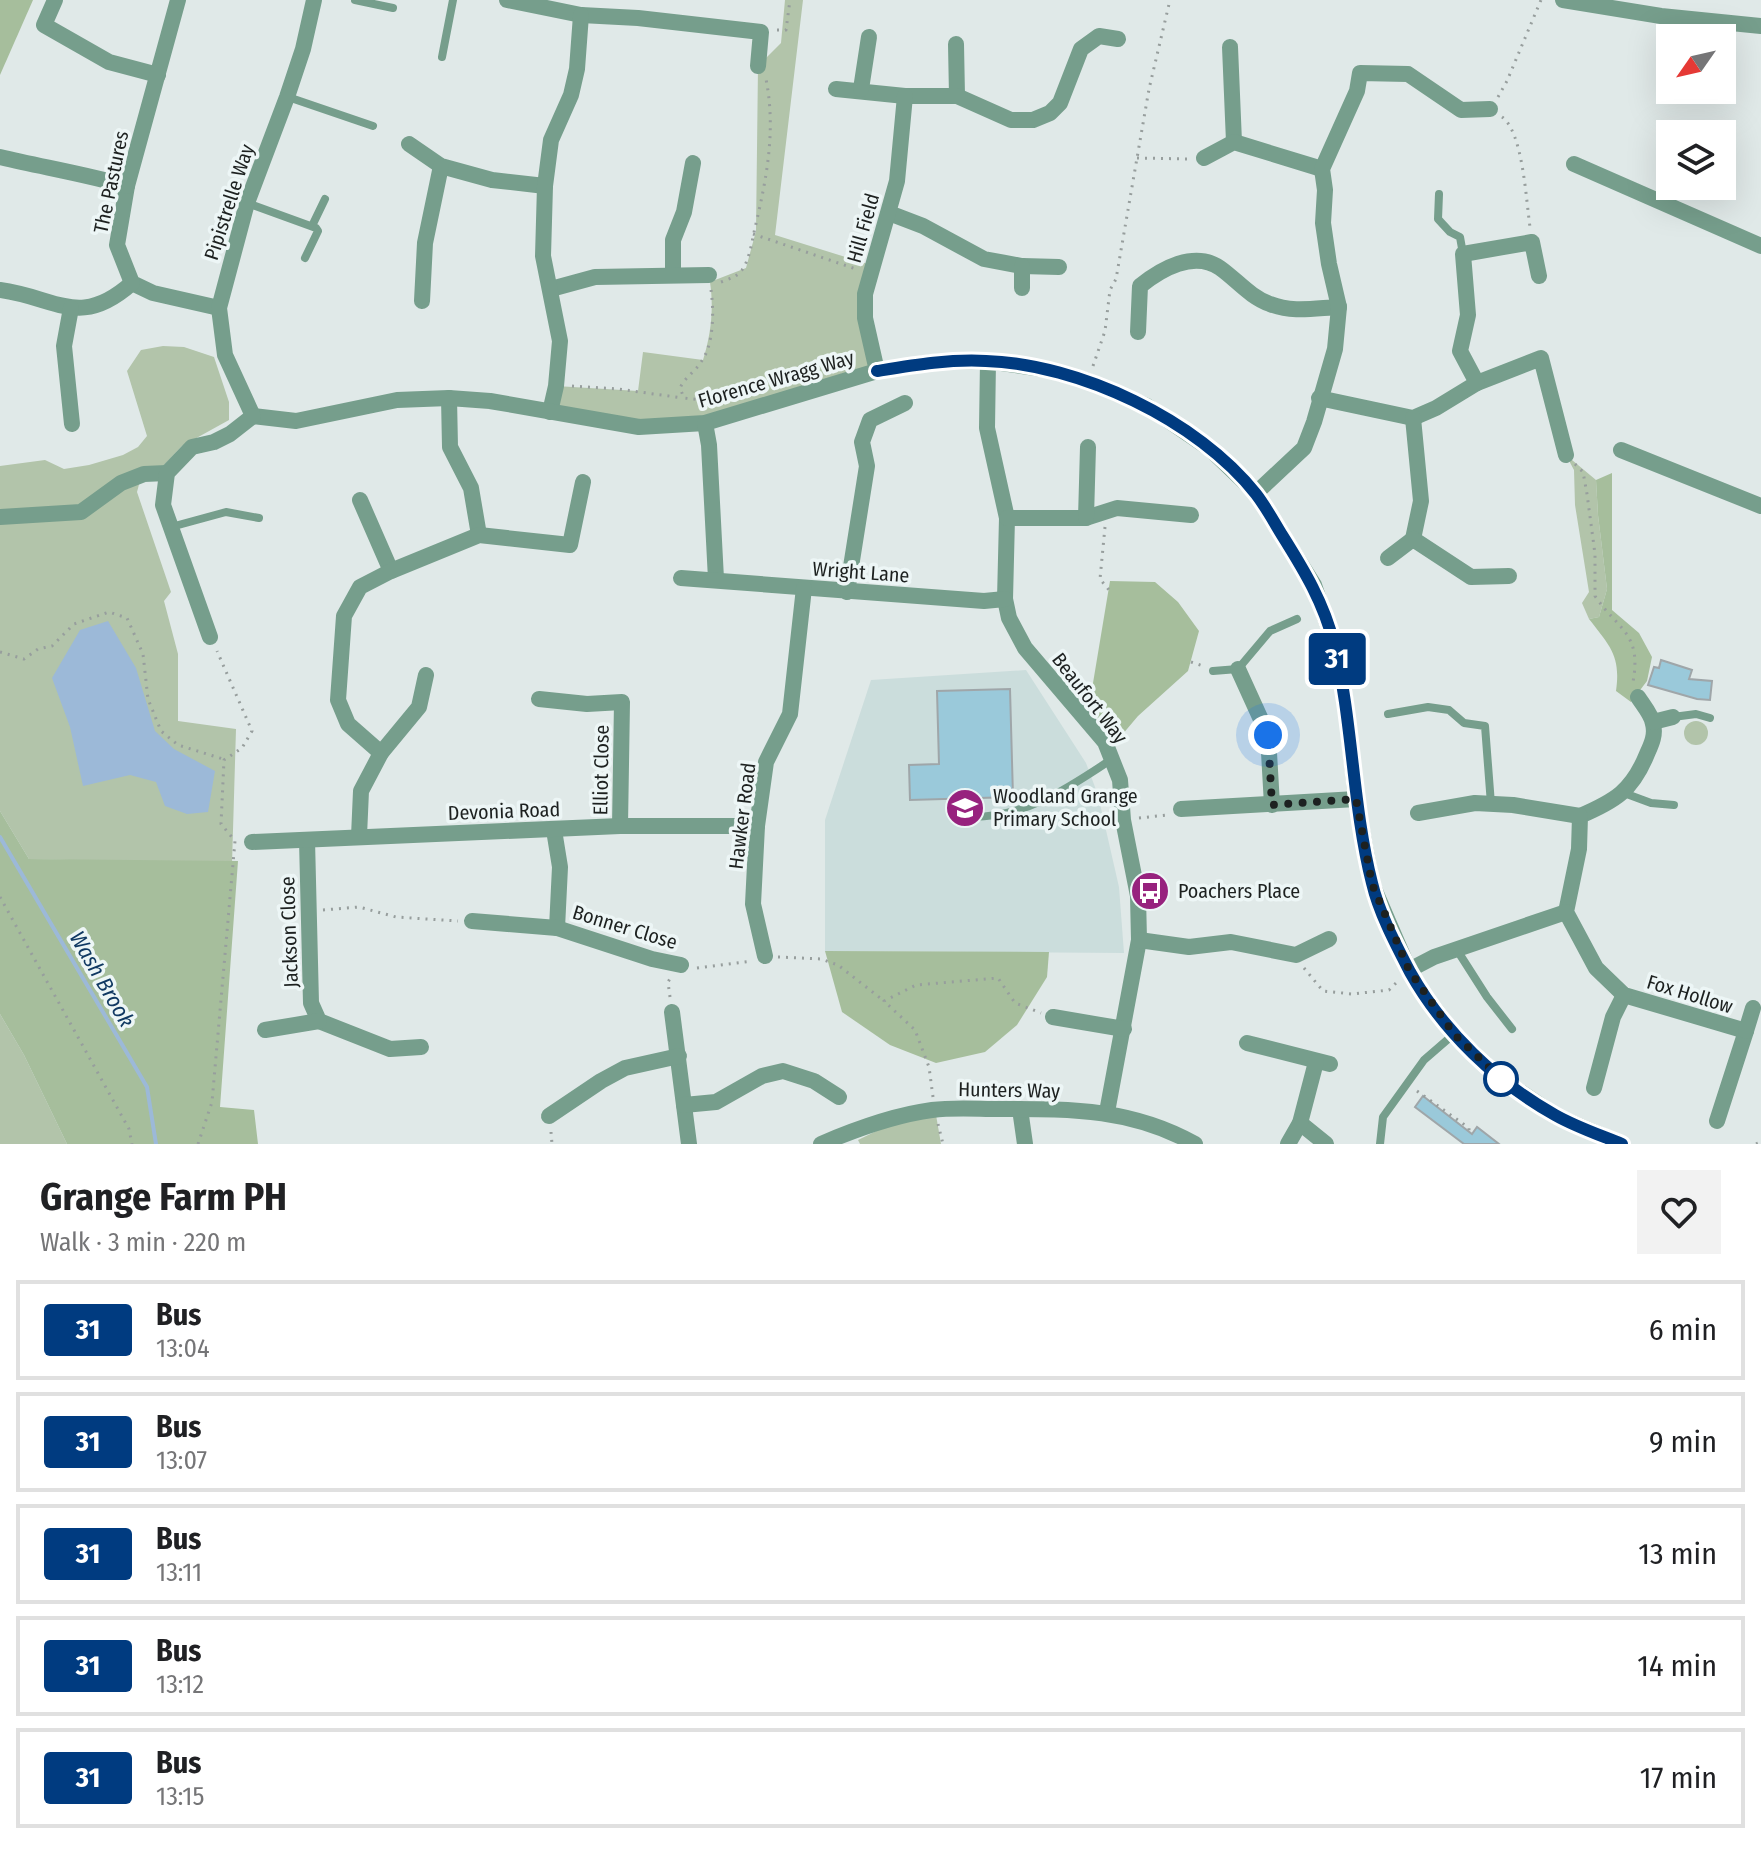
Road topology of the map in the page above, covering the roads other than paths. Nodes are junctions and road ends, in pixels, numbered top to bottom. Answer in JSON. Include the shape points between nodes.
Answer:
{"nodes":[{"id":1,"x":55,"y":0,"type":"edge"},
{"id":2,"x":178,"y":0,"type":"edge"},
{"id":3,"x":314,"y":0,"type":"edge"},
{"id":4,"x":355,"y":0,"type":"edge"},
{"id":5,"x":453,"y":0,"type":"edge"},
{"id":6,"x":507,"y":0,"type":"edge"},
{"id":7,"x":1563,"y":0,"type":"edge"},
{"id":8,"x":393,"y":8,"type":"dead end"},
{"id":9,"x":581,"y":15,"type":"junction"},
{"id":10,"x":1761,"y":26,"type":"edge"},
{"id":11,"x":869,"y":37,"type":"dead end"},
{"id":12,"x":1118,"y":39,"type":"dead end"},
{"id":13,"x":956,"y":44,"type":"dead end"},
{"id":14,"x":1230,"y":47,"type":"dead end"},
{"id":15,"x":442,"y":57,"type":"dead end"},
{"id":16,"x":758,"y":66,"type":"road end"},
{"id":17,"x":158,"y":75,"type":"junction"},
{"id":18,"x":836,"y":89,"type":"dead end"},
{"id":19,"x":861,"y":89,"type":"junction"},
{"id":20,"x":905,"y":96,"type":"junction"},
{"id":21,"x":957,"y":96,"type":"junction"},
{"id":22,"x":287,"y":97,"type":"junction"},
{"id":23,"x":1490,"y":109,"type":"road end"},
{"id":24,"x":373,"y":126,"type":"dead end"},
{"id":25,"x":1234,"y":142,"type":"junction"},
{"id":26,"x":409,"y":144,"type":"dead end"},
{"id":27,"x":0,"y":157,"type":"edge"},
{"id":28,"x":1204,"y":158,"type":"road end"},
{"id":29,"x":693,"y":163,"type":"dead end"},
{"id":30,"x":1574,"y":164,"type":"dead end"},
{"id":31,"x":441,"y":166,"type":"junction"},
{"id":32,"x":1322,"y":169,"type":"junction"},
{"id":33,"x":127,"y":186,"type":"junction"},
{"id":34,"x":545,"y":186,"type":"junction"},
{"id":35,"x":1439,"y":194,"type":"dead end"},
{"id":36,"x":325,"y":199,"type":"dead end"},
{"id":37,"x":247,"y":203,"type":"junction"},
{"id":38,"x":889,"y":213,"type":"junction"},
{"id":39,"x":312,"y":226,"type":"junction"},
{"id":40,"x":1761,"y":246,"type":"edge"},
{"id":41,"x":1463,"y":254,"type":"junction"},
{"id":42,"x":305,"y":258,"type":"dead end"},
{"id":43,"x":1022,"y":266,"type":"junction"},
{"id":44,"x":1059,"y":267,"type":"dead end"},
{"id":45,"x":673,"y":274,"type":"junction"},
{"id":46,"x":709,"y":275,"type":"road end"},
{"id":47,"x":1539,"y":276,"type":"dead end"},
{"id":48,"x":132,"y":283,"type":"junction"},
{"id":49,"x":1022,"y":288,"type":"dead end"},
{"id":50,"x":551,"y":289,"type":"junction"},
{"id":51,"x":0,"y":290,"type":"edge"},
{"id":52,"x":422,"y":301,"type":"dead end"},
{"id":53,"x":1339,"y":307,"type":"junction"},
{"id":54,"x":71,"y":308,"type":"junction"},
{"id":55,"x":219,"y":308,"type":"junction"},
{"id":56,"x":1138,"y":332,"type":"dead end"},
{"id":57,"x":988,"y":361,"type":"junction"},
{"id":58,"x":877,"y":371,"type":"junction"},
{"id":59,"x":1477,"y":383,"type":"junction"},
{"id":60,"x":449,"y":398,"type":"junction"},
{"id":61,"x":1319,"y":398,"type":"junction"},
{"id":62,"x":905,"y":403,"type":"dead end"},
{"id":63,"x":550,"y":412,"type":"junction"},
{"id":64,"x":253,"y":416,"type":"junction"},
{"id":65,"x":1413,"y":418,"type":"junction"},
{"id":66,"x":705,"y":423,"type":"junction"},
{"id":67,"x":72,"y":424,"type":"dead end"},
{"id":68,"x":1088,"y":447,"type":"dead end"},
{"id":69,"x":1621,"y":450,"type":"dead end"},
{"id":70,"x":1566,"y":455,"type":"road end"},
{"id":71,"x":167,"y":473,"type":"junction"},
{"id":72,"x":583,"y":482,"type":"dead end"},
{"id":73,"x":1256,"y":493,"type":"junction"},
{"id":74,"x":360,"y":500,"type":"dead end"},
{"id":75,"x":1761,"y":506,"type":"edge"},
{"id":76,"x":1191,"y":515,"type":"dead end"},
{"id":77,"x":0,"y":517,"type":"edge"},
{"id":78,"x":259,"y":518,"type":"dead end"},
{"id":79,"x":1007,"y":518,"type":"junction"},
{"id":80,"x":1086,"y":518,"type":"junction"},
{"id":81,"x":170,"y":527,"type":"junction"},
{"id":82,"x":479,"y":535,"type":"junction"},
{"id":83,"x":1413,"y":539,"type":"junction"},
{"id":84,"x":1388,"y":558,"type":"dead end"},
{"id":85,"x":391,"y":571,"type":"junction"},
{"id":86,"x":1509,"y":576,"type":"dead end"},
{"id":87,"x":681,"y":578,"type":"dead end"},
{"id":88,"x":716,"y":579,"type":"junction"},
{"id":89,"x":804,"y":588,"type":"junction"},
{"id":90,"x":847,"y":592,"type":"junction"},
{"id":91,"x":1005,"y":599,"type":"junction"},
{"id":92,"x":1297,"y":619,"type":"dead end"},
{"id":93,"x":210,"y":637,"type":"road end"},
{"id":94,"x":1238,"y":669,"type":"junction"},
{"id":95,"x":1213,"y":671,"type":"dead end"},
{"id":96,"x":426,"y":675,"type":"dead end"},
{"id":97,"x":1638,"y":697,"type":"road end"},
{"id":98,"x":539,"y":699,"type":"dead end"},
{"id":99,"x":1388,"y":714,"type":"dead end"},
{"id":100,"x":1673,"y":717,"type":"joint"},
{"id":101,"x":1710,"y":718,"type":"dead end"},
{"id":102,"x":1653,"y":722,"type":"junction"},
{"id":103,"x":381,"y":753,"type":"junction"},
{"id":104,"x":1113,"y":759,"type":"junction"},
{"id":105,"x":1624,"y":793,"type":"junction"},
{"id":106,"x":1356,"y":799,"type":"junction"},
{"id":107,"x":1491,"y":804,"type":"junction"},
{"id":108,"x":1272,"y":805,"type":"junction"},
{"id":109,"x":1674,"y":805,"type":"dead end"},
{"id":110,"x":1181,"y":809,"type":"road end"},
{"id":111,"x":1418,"y":813,"type":"dead end"},
{"id":112,"x":1580,"y":816,"type":"junction"},
{"id":113,"x":973,"y":817,"type":"dead end"},
{"id":114,"x":620,"y":826,"type":"junction"},
{"id":115,"x":757,"y":826,"type":"junction"},
{"id":116,"x":554,"y":830,"type":"junction"},
{"id":117,"x":359,"y":836,"type":"junction"},
{"id":118,"x":307,"y":840,"type":"junction"},
{"id":119,"x":252,"y":842,"type":"dead end"},
{"id":120,"x":1566,"y":912,"type":"junction"},
{"id":121,"x":472,"y":921,"type":"road end"},
{"id":122,"x":557,"y":928,"type":"junction"},
{"id":123,"x":1329,"y":939,"type":"dead end"},
{"id":124,"x":1139,"y":940,"type":"junction"},
{"id":125,"x":1457,"y":949,"type":"junction"},
{"id":126,"x":765,"y":956,"type":"road end"},
{"id":127,"x":681,"y":965,"type":"road end"},
{"id":128,"x":1409,"y":970,"type":"junction"},
{"id":129,"x":1624,"y":995,"type":"junction"},
{"id":130,"x":1753,"y":1008,"type":"dead end"},
{"id":131,"x":672,"y":1012,"type":"road end"},
{"id":132,"x":1053,"y":1017,"type":"road end"},
{"id":133,"x":319,"y":1021,"type":"junction"},
{"id":134,"x":1124,"y":1029,"type":"junction"},
{"id":135,"x":1512,"y":1029,"type":"dead end"},
{"id":136,"x":265,"y":1030,"type":"dead end"},
{"id":137,"x":1746,"y":1031,"type":"junction"},
{"id":138,"x":1454,"y":1034,"type":"junction"},
{"id":139,"x":1247,"y":1043,"type":"dead end"},
{"id":140,"x":421,"y":1047,"type":"dead end"},
{"id":141,"x":679,"y":1056,"type":"junction"},
{"id":142,"x":1594,"y":1088,"type":"dead end"},
{"id":143,"x":839,"y":1097,"type":"dead end"},
{"id":144,"x":684,"y":1105,"type":"junction"},
{"id":145,"x":1020,"y":1109,"type":"junction"},
{"id":146,"x":1107,"y":1112,"type":"junction"},
{"id":147,"x":549,"y":1116,"type":"dead end"},
{"id":148,"x":1717,"y":1121,"type":"dead end"},
{"id":149,"x":1300,"y":1123,"type":"junction"},
{"id":150,"x":689,"y":1144,"type":"edge"},
{"id":151,"x":821,"y":1144,"type":"edge"},
{"id":152,"x":1025,"y":1144,"type":"edge"},
{"id":153,"x":1195,"y":1144,"type":"edge"},
{"id":154,"x":1288,"y":1144,"type":"edge"},
{"id":155,"x":1326,"y":1144,"type":"edge"},
{"id":156,"x":1380,"y":1144,"type":"edge"},
{"id":157,"x":1622,"y":1144,"type":"edge"}],
"edges":[{"from":1,"to":17,"type":"street","via":[[44,25],[109,62]]},
{"from":2,"to":17,"type":"street","name":"The Pastures"},
{"from":3,"to":22,"type":"street","name":"Pipistrelle Way"},
{"from":4,"to":8,"type":"lane"},
{"from":5,"to":15,"type":"lane"},
{"from":6,"to":9,"type":"street"},
{"from":7,"to":10,"type":"street"},
{"from":9,"to":16,"type":"street","via":[[761,32]]},
{"from":9,"to":34,"type":"street","via":[[577,69],[551,140]]},
{"from":11,"to":19,"type":"street"},
{"from":12,"to":21,"type":"street","via":[[1097,28],[1081,49],[1060,103],[1042,117],[1011,120]]},
{"from":13,"to":21,"type":"street"},
{"from":14,"to":25,"type":"street"},
{"from":17,"to":33,"type":"street","name":"The Pastures"},
{"from":18,"to":19,"type":"street"},
{"from":19,"to":20,"type":"street"},
{"from":20,"to":21,"type":"street"},
{"from":20,"to":38,"type":"street","name":"Hill Field"},
{"from":22,"to":24,"type":"lane"},
{"from":22,"to":37,"type":"street","name":"Pipistrelle Way"},
{"from":23,"to":32,"type":"street","via":[[1461,110],[1408,74],[1360,73]]},
{"from":25,"to":28,"type":"street"},
{"from":25,"to":32,"type":"street"},
{"from":26,"to":31,"type":"street"},
{"from":27,"to":33,"type":"street"},
{"from":29,"to":45,"type":"street","via":[[673,240]]},
{"from":30,"to":40,"type":"street"},
{"from":31,"to":34,"type":"street","via":[[492,180]]},
{"from":31,"to":52,"type":"street","via":[[425,243]]},
{"from":32,"to":53,"type":"street","via":[[1323,223]]},
{"from":33,"to":48,"type":"street","name":"The Pastures","via":[[117,245]]},
{"from":34,"to":50,"type":"street","via":[[543,256]]},
{"from":35,"to":41,"type":"lane","via":[[1438,219],[1460,237]]},
{"from":36,"to":39,"type":"lane"},
{"from":37,"to":39,"type":"lane"},
{"from":37,"to":55,"type":"street","name":"Pipistrelle Way"},
{"from":38,"to":43,"type":"street","via":[[984,259]]},
{"from":38,"to":58,"type":"street","name":"Hill Field","via":[[865,294]]},
{"from":39,"to":42,"type":"lane","via":[[318,231]]},
{"from":41,"to":47,"type":"street","via":[[1532,242]]},
{"from":41,"to":59,"type":"street","via":[[1468,315],[1460,351]]},
{"from":43,"to":44,"type":"street"},
{"from":43,"to":49,"type":"street"},
{"from":45,"to":46,"type":"street"},
{"from":45,"to":50,"type":"street","via":[[595,277]]},
{"from":48,"to":54,"type":"street","via":[[99,307]]},
{"from":48,"to":55,"type":"street"},
{"from":50,"to":63,"type":"street","via":[[560,341]]},
{"from":51,"to":54,"type":"street"},
{"from":53,"to":56,"type":"street","via":[[1274,306],[1217,265],[1185,261],[1137,283]]},
{"from":53,"to":61,"type":"street","via":[[1335,349]]},
{"from":54,"to":67,"type":"street","via":[[64,346]]},
{"from":55,"to":64,"type":"street","name":"Pipistrelle Way","via":[[225,355]]},
{"from":57,"to":58,"type":"street","name":"Florence Wragg Way"},
{"from":57,"to":73,"type":"street","name":"Florence Wragg Way","via":[[1088,381],[1147,406],[1210,449]]},
{"from":57,"to":79,"type":"street","name":"Beaufort Way","via":[[987,428]]},
{"from":58,"to":66,"type":"street","name":"Florence Wragg Way"},
{"from":59,"to":65,"type":"street"},
{"from":59,"to":70,"type":"street","via":[[1541,358]]},
{"from":60,"to":63,"type":"street","name":"Florence Wragg Way"},
{"from":60,"to":64,"type":"street","name":"Florence Wragg Way","via":[[397,400],[296,421]]},
{"from":60,"to":82,"type":"street","via":[[450,447],[471,488]]},
{"from":61,"to":65,"type":"street"},
{"from":61,"to":73,"type":"street","via":[[1304,448]]},
{"from":62,"to":90,"type":"street","via":[[870,420],[862,442],[867,466]]},
{"from":63,"to":66,"type":"street","name":"Florence Wragg Way","via":[[639,427]]},
{"from":64,"to":71,"type":"street","via":[[230,434],[192,447]]},
{"from":65,"to":83,"type":"street","via":[[1421,501]]},
{"from":66,"to":88,"type":"street"},
{"from":68,"to":80,"type":"street"},
{"from":69,"to":75,"type":"street"},
{"from":71,"to":77,"type":"street","via":[[121,483],[81,512]]},
{"from":71,"to":81,"type":"street","via":[[163,505]]},
{"from":72,"to":82,"type":"street","via":[[570,545]]},
{"from":73,"to":106,"type":"street","name":"Florence Wragg Way","via":[[1314,585],[1333,641]]},
{"from":74,"to":85,"type":"street"},
{"from":76,"to":80,"type":"street","via":[[1117,508]]},
{"from":78,"to":81,"type":"lane","via":[[226,512]]},
{"from":79,"to":80,"type":"street"},
{"from":79,"to":91,"type":"street","name":"Beaufort Way"},
{"from":81,"to":93,"type":"street"},
{"from":82,"to":85,"type":"street"},
{"from":83,"to":84,"type":"street"},
{"from":83,"to":86,"type":"street","via":[[1471,577]]},
{"from":85,"to":103,"type":"street","via":[[360,587],[344,616],[338,700],[348,724]]},
{"from":87,"to":88,"type":"street","name":"Wright Lane"},
{"from":88,"to":89,"type":"street","name":"Wright Lane"},
{"from":89,"to":90,"type":"street","name":"Wright Lane"},
{"from":89,"to":115,"type":"street","name":"Hawker Road","via":[[790,714],[766,762]]},
{"from":90,"to":91,"type":"street","name":"Wright Lane"},
{"from":91,"to":104,"type":"street","name":"Beaufort Way","via":[[1025,648],[1105,742]]},
{"from":92,"to":94,"type":"lane","via":[[1270,631]]},
{"from":94,"to":95,"type":"lane"},
{"from":94,"to":108,"type":"street","via":[[1268,735]]},
{"from":96,"to":103,"type":"street","via":[[419,707]]},
{"from":97,"to":102,"type":"street"},
{"from":98,"to":114,"type":"street","name":"Elliot Close","via":[[622,702]]},
{"from":99,"to":107,"type":"lane","via":[[1428,707],[1485,726]]},
{"from":100,"to":101,"type":"lane"},
{"from":100,"to":102,"type":"street"},
{"from":102,"to":105,"type":"street","via":[[1653,739]]},
{"from":103,"to":117,"type":"street","via":[[361,791]]},
{"from":104,"to":113,"type":"lane","via":[[1041,802],[1002,816]]},
{"from":104,"to":124,"type":"street","name":"Beaufort Way","via":[[1138,896]]},
{"from":105,"to":109,"type":"lane"},
{"from":105,"to":112,"type":"street"},
{"from":106,"to":108,"type":"street"},
{"from":106,"to":128,"type":"street","name":"Florence Wragg Way","via":[[1372,884]]},
{"from":107,"to":111,"type":"street"},
{"from":107,"to":112,"type":"street"},
{"from":108,"to":110,"type":"street"},
{"from":112,"to":120,"type":"street"},
{"from":114,"to":115,"type":"street","name":"Devonia Road"},
{"from":114,"to":116,"type":"street","name":"Devonia Road"},
{"from":115,"to":126,"type":"street","name":"Hawker Road","via":[[753,904]]},
{"from":116,"to":117,"type":"street","name":"Devonia Road"},
{"from":116,"to":122,"type":"street","name":"Bonner Close","via":[[560,867]]},
{"from":117,"to":118,"type":"street","name":"Devonia Road"},
{"from":118,"to":119,"type":"street","name":"Devonia Road"},
{"from":118,"to":133,"type":"street","name":"Jackson Close","via":[[311,1003]]},
{"from":120,"to":125,"type":"street"},
{"from":120,"to":129,"type":"street","name":"Fox Hollow","via":[[1596,968]]},
{"from":121,"to":122,"type":"street","name":"Bonner Close"},
{"from":122,"to":127,"type":"street","name":"Bonner Close"},
{"from":123,"to":124,"type":"street","via":[[1296,955],[1231,942],[1189,947]]},
{"from":124,"to":134,"type":"street","name":"Beaufort Way"},
{"from":125,"to":128,"type":"street"},
{"from":125,"to":135,"type":"lane"},
{"from":128,"to":138,"type":"street","name":"Florence Wragg Way"},
{"from":129,"to":137,"type":"street","name":"Fox Hollow"},
{"from":129,"to":142,"type":"street","name":"Fox Hollow"},
{"from":130,"to":137,"type":"street"},
{"from":131,"to":141,"type":"street"},
{"from":132,"to":134,"type":"street"},
{"from":133,"to":136,"type":"street"},
{"from":133,"to":140,"type":"street","via":[[390,1049]]},
{"from":134,"to":146,"type":"street","name":"Beaufort Way"},
{"from":137,"to":148,"type":"street","name":"Fox Hollow"},
{"from":138,"to":156,"type":"lane","via":[[1424,1060],[1383,1117]]},
{"from":138,"to":157,"type":"street","name":"Florence Wragg Way","via":[[1501,1079],[1556,1116]]},
{"from":139,"to":149,"type":"street","via":[[1323,1063]]},
{"from":141,"to":144,"type":"street"},
{"from":141,"to":147,"type":"street","via":[[625,1068]]},
{"from":143,"to":144,"type":"street","via":[[783,1071],[762,1076],[716,1102]]},
{"from":144,"to":150,"type":"street"},
{"from":145,"to":146,"type":"street","name":"Hunters Way"},
{"from":145,"to":151,"type":"street","name":"Hunters Way","via":[[935,1109]]},
{"from":145,"to":152,"type":"street"},
{"from":146,"to":153,"type":"street","name":"Hunters Way","via":[[1169,1129]]},
{"from":149,"to":154,"type":"street"},
{"from":149,"to":155,"type":"street"}]}
